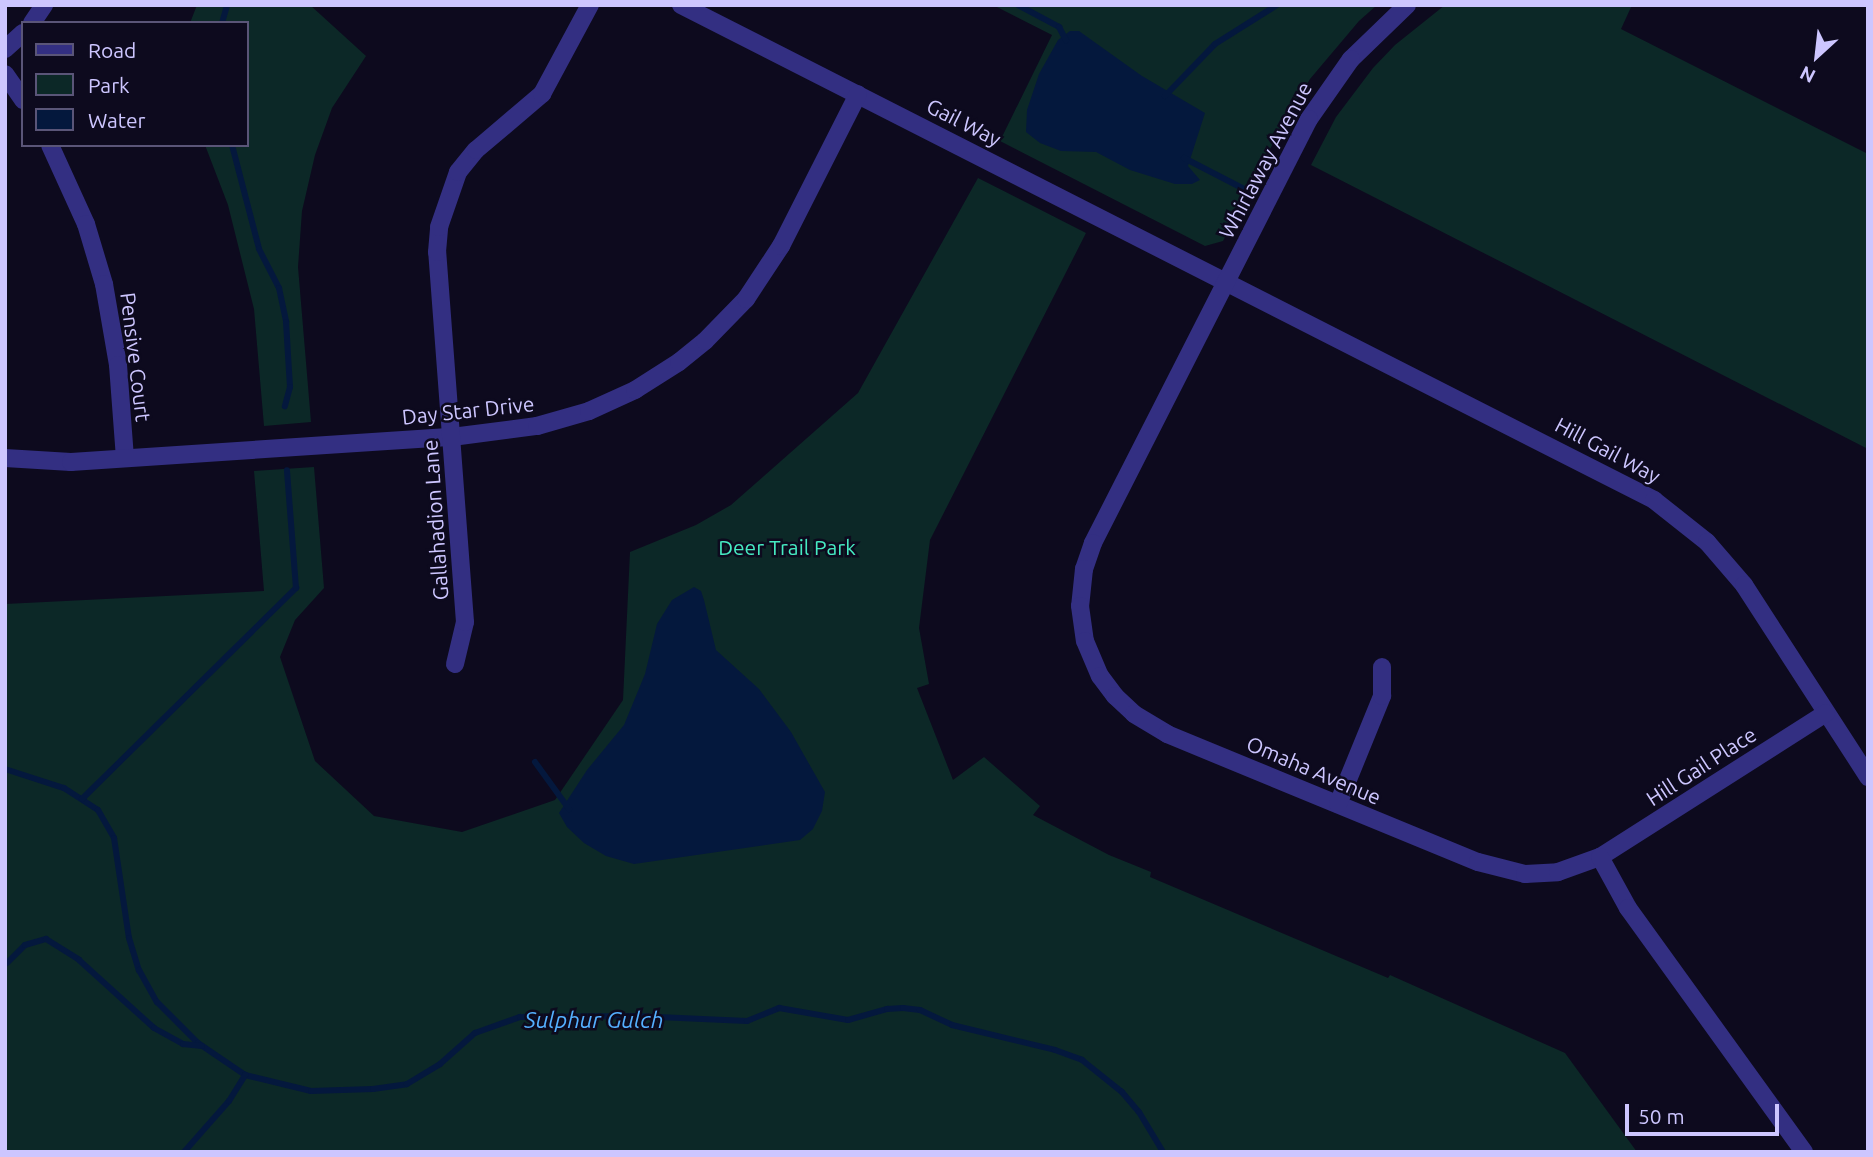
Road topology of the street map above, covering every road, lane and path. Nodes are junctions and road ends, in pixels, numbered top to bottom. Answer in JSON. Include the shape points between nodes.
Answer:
{"nodes":[{"id":1,"x":44,"y":5,"type":"edge"},
{"id":2,"x":590,"y":5,"type":"edge"},
{"id":3,"x":681,"y":5,"type":"edge"},
{"id":4,"x":1407,"y":5,"type":"edge"},
{"id":5,"x":33,"y":21,"type":"edge"},
{"id":6,"x":21,"y":35,"type":"edge"},
{"id":7,"x":5,"y":49,"type":"edge"},
{"id":8,"x":5,"y":74,"type":"edge"},
{"id":9,"x":858,"y":94,"type":"junction"},
{"id":10,"x":21,"y":97,"type":"edge"},
{"id":11,"x":51,"y":147,"type":"edge"},
{"id":12,"x":1227,"y":281,"type":"junction"},
{"id":13,"x":452,"y":437,"type":"junction"},
{"id":14,"x":5,"y":458,"type":"edge"},
{"id":15,"x":125,"y":458,"type":"junction"},
{"id":16,"x":455,"y":664,"type":"dead end"},
{"id":17,"x":1382,"y":667,"type":"dead end"},
{"id":18,"x":1826,"y":713,"type":"junction"},
{"id":19,"x":1868,"y":777,"type":"edge"},
{"id":20,"x":1338,"y":804,"type":"junction"},
{"id":21,"x":1600,"y":857,"type":"junction"},
{"id":22,"x":1804,"y":1152,"type":"edge"}],
"edges":[{"from":1,"to":5,"type":"street"},
{"from":2,"to":13,"type":"street","name":"Gallahadion Lane","via":[[542,94],[471,156],[458,172],[445,204],[437,252]]},
{"from":3,"to":9,"type":"street","name":"Gail Way"},
{"from":4,"to":12,"type":"street","name":"Whirlaway Avenue","via":[[1351,59],[1318,104]]},
{"from":6,"to":7,"type":"street"},
{"from":8,"to":10,"type":"street"},
{"from":9,"to":12,"type":"street","name":"Gail Way"},
{"from":9,"to":13,"type":"street","name":"Day Star Drive","via":[[766,272],[735,312],[694,352],[635,390],[581,414],[537,426]]},
{"from":11,"to":15,"type":"street","name":"Pensive Court","via":[[86,224],[104,284],[117,355]]},
{"from":12,"to":18,"type":"street","name":"Hill Gail Way","via":[[1668,509],[1707,542],[1744,584]]},
{"from":12,"to":20,"type":"street","name":"Omaha Avenue","via":[[1087,556],[1080,593],[1085,641],[1107,687],[1146,723]]},
{"from":13,"to":15,"type":"street","name":"Day Star Drive"},
{"from":13,"to":16,"type":"street","name":"Gallahadion Lane","via":[[465,622]]},
{"from":14,"to":15,"type":"street","name":"Day Star Drive","via":[[52,463]]},
{"from":17,"to":20,"type":"street","via":[[1382,696]]},
{"from":18,"to":19,"type":"street","name":"Hill Gail Way"},
{"from":18,"to":21,"type":"street","name":"Hill Gail Place"},
{"from":20,"to":21,"type":"street","name":"Omaha Avenue","via":[[1502,870],[1558,872]]},
{"from":21,"to":22,"type":"street","via":[[1628,908]]}]}
